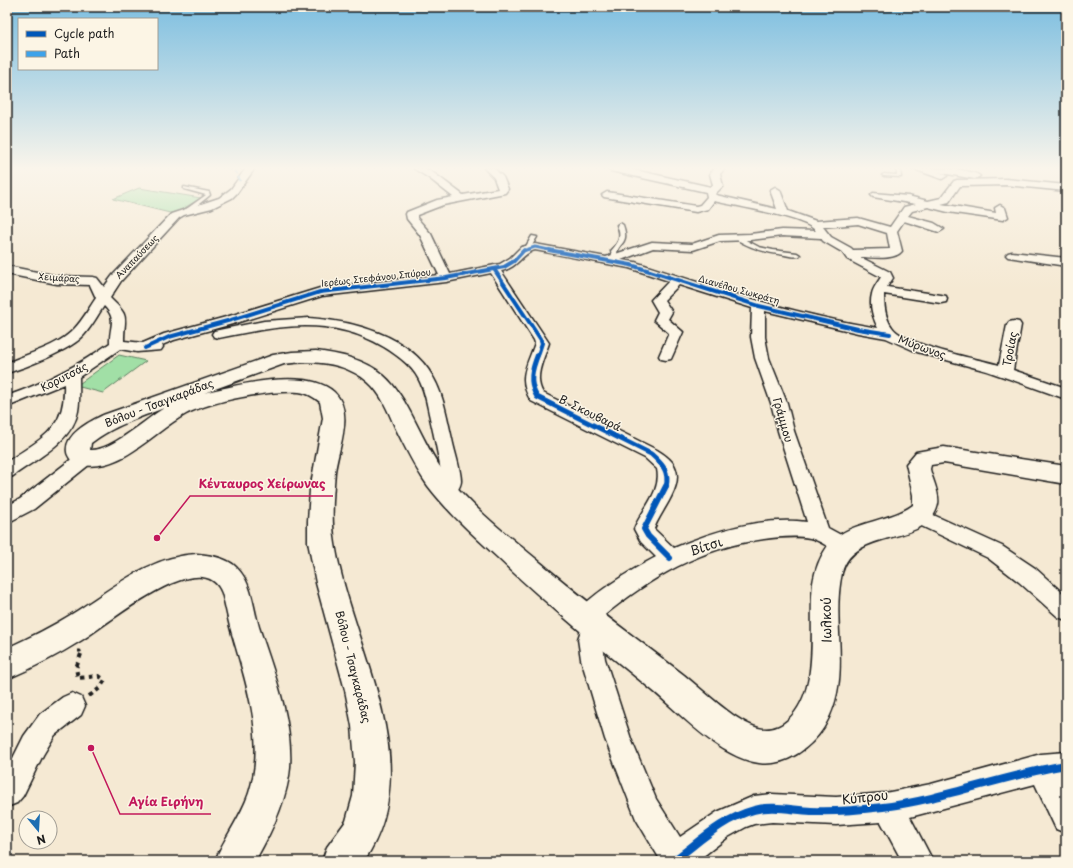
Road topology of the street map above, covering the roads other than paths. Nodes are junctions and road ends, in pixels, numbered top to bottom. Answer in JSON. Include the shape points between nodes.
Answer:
{"nodes":[{"id":1,"x":1000,"y":208,"type":"dead end"},
{"id":2,"x":190,"y":209,"type":"edge"},
{"id":3,"x":195,"y":209,"type":"edge"},
{"id":4,"x":424,"y":209,"type":"edge"},
{"id":5,"x":757,"y":209,"type":"edge"},
{"id":6,"x":782,"y":209,"type":"edge"},
{"id":7,"x":910,"y":209,"type":"edge"},
{"id":8,"x":953,"y":209,"type":"edge"},
{"id":9,"x":187,"y":211,"type":"junction"},
{"id":10,"x":784,"y":213,"type":"junction"},
{"id":11,"x":901,"y":217,"type":"junction"},
{"id":12,"x":620,"y":224,"type":"dead end"},
{"id":13,"x":814,"y":224,"type":"junction"},
{"id":14,"x":938,"y":229,"type":"dead end"},
{"id":15,"x":892,"y":231,"type":"junction"},
{"id":16,"x":822,"y":235,"type":"junction"},
{"id":17,"x":736,"y":237,"type":"junction"},
{"id":18,"x":849,"y":254,"type":"junction"},
{"id":19,"x":797,"y":255,"type":"dead end"},
{"id":20,"x":1012,"y":255,"type":"dead end"},
{"id":21,"x":612,"y":258,"type":"junction"},
{"id":22,"x":1066,"y":262,"type":"edge"},
{"id":23,"x":494,"y":269,"type":"junction"},
{"id":24,"x":7,"y":270,"type":"edge"},
{"id":25,"x":446,"y":278,"type":"junction"},
{"id":26,"x":677,"y":280,"type":"junction"},
{"id":27,"x":880,"y":290,"type":"junction"},
{"id":28,"x":102,"y":297,"type":"junction"},
{"id":29,"x":941,"y":299,"type":"dead end"},
{"id":30,"x":759,"y":306,"type":"junction"},
{"id":31,"x":1014,"y":325,"type":"dead end"},
{"id":32,"x":890,"y":334,"type":"junction"},
{"id":33,"x":117,"y":344,"type":"junction"},
{"id":34,"x":145,"y":348,"type":"junction"},
{"id":35,"x":666,"y":356,"type":"dead end"},
{"id":36,"x":7,"y":368,"type":"edge"},
{"id":37,"x":1005,"y":372,"type":"junction"},
{"id":38,"x":71,"y":376,"type":"junction"},
{"id":39,"x":1066,"y":394,"type":"edge"},
{"id":40,"x":7,"y":402,"type":"edge"},
{"id":41,"x":84,"y":458,"type":"junction"},
{"id":42,"x":7,"y":471,"type":"edge"},
{"id":43,"x":1066,"y":475,"type":"edge"},
{"id":44,"x":447,"y":492,"type":"junction"},
{"id":45,"x":11,"y":516,"type":"edge"},
{"id":46,"x":918,"y":516,"type":"junction"},
{"id":47,"x":820,"y":533,"type":"junction"},
{"id":48,"x":843,"y":546,"type":"junction"},
{"id":49,"x":670,"y":558,"type":"junction"},
{"id":50,"x":1066,"y":610,"type":"edge"},
{"id":51,"x":590,"y":622,"type":"junction"},
{"id":52,"x":7,"y":664,"type":"edge"},
{"id":53,"x":72,"y":706,"type":"road end"},
{"id":54,"x":1054,"y":766,"type":"edge"},
{"id":55,"x":7,"y":793,"type":"edge"},
{"id":56,"x":888,"y":806,"type":"junction"},
{"id":57,"x":1066,"y":820,"type":"edge"},
{"id":58,"x":678,"y":860,"type":"edge"},
{"id":59,"x":234,"y":861,"type":"edge"},
{"id":60,"x":341,"y":861,"type":"edge"},
{"id":61,"x":918,"y":861,"type":"edge"}],
"edges":[{"from":1,"to":8,"type":"street","via":[[1003,217]]},
{"from":2,"to":9,"type":"lane"},
{"from":3,"to":9,"type":"street","name":"Αναπαύσεως"},
{"from":4,"to":25,"type":"street","via":[[411,214],[412,219],[425,234]]},
{"from":5,"to":10,"type":"street"},
{"from":6,"to":10,"type":"street"},
{"from":7,"to":11,"type":"street"},
{"from":9,"to":28,"type":"street","name":"Αναπαύσεως","via":[[173,218],[123,270]]},
{"from":10,"to":13,"type":"street"},
{"from":11,"to":14,"type":"street"},
{"from":11,"to":15,"type":"street"},
{"from":12,"to":21,"type":"lane","via":[[624,236]]},
{"from":13,"to":15,"type":"street","via":[[858,220]]},
{"from":13,"to":16,"type":"street"},
{"from":15,"to":18,"type":"street","via":[[896,251]]},
{"from":16,"to":17,"type":"street","via":[[788,232]]},
{"from":16,"to":18,"type":"street","name":"Μύρωνος","via":[[847,250]]},
{"from":17,"to":19,"type":"lane","via":[[764,251]]},
{"from":17,"to":21,"type":"street","via":[[719,238],[692,247],[648,245]]},
{"from":18,"to":27,"type":"street","name":"Μύρωνος","via":[[886,275],[887,278]]},
{"from":20,"to":22,"type":"street"},
{"from":21,"to":23,"type":"street","name":"Ιερέως Στεφάνου Σπύρου","via":[[541,247],[531,243],[512,263]]},
{"from":21,"to":26,"type":"street","name":"Διανέλου Σωκράτη"},
{"from":23,"to":25,"type":"street","name":"Ιερέως Στεφάνου Σπύρου"},
{"from":23,"to":49,"type":"street","name":"Β. Σκουβαρά","via":[[541,340],[530,379],[531,388],[537,397],[651,454],[665,466],[667,478],[664,493],[644,529]]},
{"from":24,"to":28,"type":"street","name":"Χειμάρας","via":[[57,280],[90,280],[97,285]]},
{"from":25,"to":34,"type":"street","name":"Ιερέως Στεφάνου Σπύρου","via":[[320,292],[169,337]]},
{"from":26,"to":30,"type":"street","name":"Διανέλου Σωκράτη"},
{"from":26,"to":35,"type":"street","via":[[657,300],[665,312],[661,320],[676,332]]},
{"from":27,"to":29,"type":"street"},
{"from":27,"to":32,"type":"street","name":"Μύρωνος","via":[[880,312]]},
{"from":28,"to":33,"type":"street","via":[[119,319]]},
{"from":28,"to":36,"type":"street","name":"Αναπαύσεως","via":[[74,337]]},
{"from":30,"to":32,"type":"street","name":"Διανέλου Σωκράτη"},
{"from":30,"to":47,"type":"street","name":"Γράμμου","via":[[758,337],[762,358]]},
{"from":31,"to":37,"type":"street","name":"Τροίας"},
{"from":32,"to":37,"type":"street","name":"Μύρωνος","via":[[932,352]]},
{"from":33,"to":34,"type":"street"},
{"from":33,"to":38,"type":"street","name":"Κορυτσάς"},
{"from":34,"to":44,"type":"street","via":[[295,321],[344,325],[372,333],[414,362],[425,376],[435,404],[452,481]]},
{"from":37,"to":39,"type":"street","name":"Μύρωνος"},
{"from":38,"to":40,"type":"street","name":"Κορυτσάς"},
{"from":38,"to":42,"type":"street","via":[[72,394],[64,426],[49,441]]},
{"from":41,"to":44,"type":"main road","name":"Βόλου - Τσαγκαράδας","via":[[78,452],[83,438],[96,428],[121,416],[274,361],[294,357],[317,357],[356,367],[379,381],[390,396],[430,471]]},
{"from":41,"to":45,"type":"street"},
{"from":41,"to":60,"type":"main road","name":"Βόλου - Τσαγκαράδας","via":[[100,457],[119,450],[170,414],[186,406],[216,398],[298,385],[314,389],[330,400],[333,413],[323,483],[323,552],[358,682],[373,765],[370,800],[363,826]]},
{"from":43,"to":46,"type":"main road","via":[[944,455],[928,457],[918,464],[926,503]]},
{"from":44,"to":51,"type":"main road","name":"Βόλου - Τσαγκαράδας","via":[[526,568]]},
{"from":46,"to":48,"type":"main road","via":[[852,540]]},
{"from":46,"to":50,"type":"street","via":[[995,552],[1027,575]]},
{"from":47,"to":48,"type":"street","name":"Βίτσι"},
{"from":47,"to":49,"type":"street","name":"Βίτσι","via":[[794,529],[755,533],[709,544]]},
{"from":48,"to":51,"type":"main road","name":"Ιωλκού","via":[[835,556],[827,580],[827,656],[819,699],[803,729],[775,746],[753,745],[735,735]]},
{"from":49,"to":51,"type":"street","name":"Βίτσι","via":[[635,579]]},
{"from":51,"to":58,"type":"street","via":[[593,659],[618,739],[646,809]]},
{"from":52,"to":59,"type":"main road","via":[[57,639],[146,583],[171,571],[185,566],[202,566],[227,576],[236,594],[262,686],[269,717],[272,758],[265,799],[246,842]]},
{"from":53,"to":55,"type":"street","via":[[50,721],[43,730],[16,782]]},
{"from":54,"to":56,"type":"street","name":"Κύπρου"},
{"from":54,"to":57,"type":"street"},
{"from":56,"to":58,"type":"street","name":"Κύπρου","via":[[862,810],[819,811],[769,807],[757,809],[731,819]]},
{"from":56,"to":61,"type":"street"}]}
